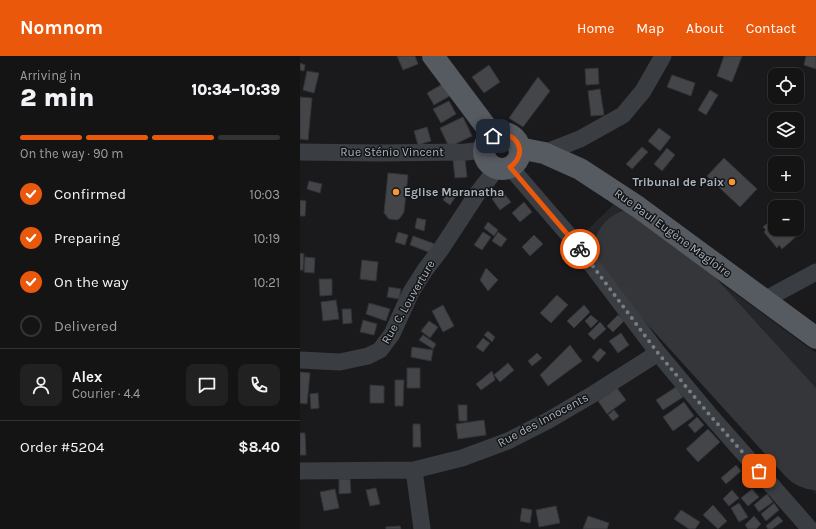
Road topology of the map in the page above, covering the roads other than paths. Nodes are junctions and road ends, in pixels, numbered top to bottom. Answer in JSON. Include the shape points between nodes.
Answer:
{"nodes":[{"id":1,"x":432,"y":56,"type":"edge"},
{"id":2,"x":663,"y":56,"type":"edge"},
{"id":3,"x":488,"y":143,"type":"junction"},
{"id":4,"x":520,"y":148,"type":"junction"},
{"id":5,"x":300,"y":152,"type":"edge"},
{"id":6,"x":544,"y":153,"type":"junction"},
{"id":7,"x":503,"y":168,"type":"junction"},
{"id":8,"x":816,"y":272,"type":"edge"},
{"id":9,"x":764,"y":300,"type":"junction"},
{"id":10,"x":816,"y":338,"type":"edge"},
{"id":11,"x":658,"y":353,"type":"junction"},
{"id":12,"x":300,"y":360,"type":"edge"},
{"id":13,"x":414,"y":470,"type":"junction"},
{"id":14,"x":300,"y":471,"type":"edge"},
{"id":15,"x":422,"y":529,"type":"edge"},
{"id":16,"x":810,"y":529,"type":"edge"}],
"edges":[{"from":1,"to":3,"type":"main road"},
{"from":2,"to":6,"type":"street","via":[[643,91],[623,115],[580,139]]},
{"from":3,"to":4,"type":"main road","via":[[499,134],[506,134],[517,141]]},
{"from":3,"to":5,"type":"street","name":"Rue Sténio Vincent","via":[[466,152]]},
{"from":3,"to":7,"type":"main road","via":[[486,159],[489,163]]},
{"from":4,"to":6,"type":"main road","name":"Rue Paul Eugène Magloire"},
{"from":4,"to":7,"type":"main road","via":[[518,159]]},
{"from":6,"to":9,"type":"main road","name":"Rue Paul Eugène Magloire","via":[[580,169],[638,206]]},
{"from":7,"to":11,"type":"street","via":[[573,240]]},
{"from":7,"to":12,"type":"street","name":"Rue C. Louverture","via":[[477,194],[425,270],[411,292],[392,334],[380,350],[368,356],[340,362]]},
{"from":8,"to":9,"type":"street"},
{"from":9,"to":10,"type":"main road","name":"Rue Paul Eugène Magloire"},
{"from":11,"to":13,"type":"street","name":"Rue des Innocents","via":[[588,397],[508,441],[462,458]]},
{"from":11,"to":16,"type":"street"},
{"from":13,"to":14,"type":"street","name":"Rue des Innocents"},
{"from":13,"to":15,"type":"street"}]}
